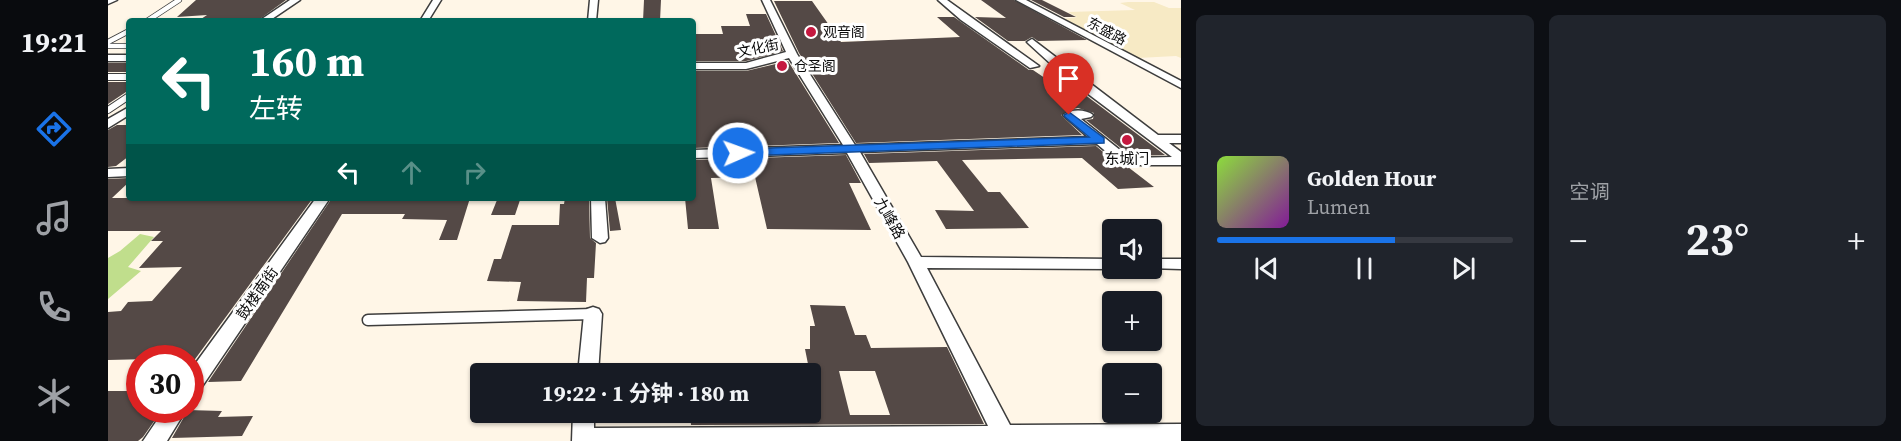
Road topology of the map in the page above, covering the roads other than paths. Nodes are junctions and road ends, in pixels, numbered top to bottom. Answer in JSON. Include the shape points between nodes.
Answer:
{"nodes":[{"id":1,"x":113,"y":0,"type":"edge"},
{"id":2,"x":179,"y":0,"type":"edge"},
{"id":3,"x":296,"y":0,"type":"edge"},
{"id":4,"x":437,"y":0,"type":"edge"},
{"id":5,"x":594,"y":0,"type":"edge"},
{"id":6,"x":770,"y":0,"type":"edge"},
{"id":7,"x":942,"y":0,"type":"edge"},
{"id":8,"x":1020,"y":0,"type":"edge"},
{"id":9,"x":108,"y":2,"type":"edge"},
{"id":10,"x":152,"y":18,"type":"edge"},
{"id":11,"x":268,"y":18,"type":"edge"},
{"id":12,"x":426,"y":18,"type":"edge"},
{"id":13,"x":592,"y":18,"type":"edge"},
{"id":14,"x":126,"y":33,"type":"edge"},
{"id":15,"x":1032,"y":42,"type":"dead end"},
{"id":16,"x":108,"y":44,"type":"edge"},
{"id":17,"x":126,"y":46,"type":"edge"},
{"id":18,"x":792,"y":54,"type":"junction"},
{"id":19,"x":108,"y":58,"type":"edge"},
{"id":20,"x":126,"y":58,"type":"edge"},
{"id":21,"x":696,"y":66,"type":"edge"},
{"id":22,"x":1034,"y":66,"type":"dead end"},
{"id":23,"x":108,"y":77,"type":"edge"},
{"id":24,"x":126,"y":77,"type":"edge"},
{"id":25,"x":1181,"y":85,"type":"edge"},
{"id":26,"x":126,"y":98,"type":"edge"},
{"id":27,"x":108,"y":110,"type":"edge"},
{"id":28,"x":126,"y":112,"type":"edge"},
{"id":29,"x":1087,"y":115,"type":"dead end"},
{"id":30,"x":108,"y":124,"type":"edge"},
{"id":31,"x":1181,"y":139,"type":"edge"},
{"id":32,"x":1101,"y":140,"type":"junction"},
{"id":33,"x":1156,"y":140,"type":"junction"},
{"id":34,"x":849,"y":148,"type":"junction"},
{"id":35,"x":696,"y":154,"type":"edge"},
{"id":36,"x":1181,"y":159,"type":"edge"},
{"id":37,"x":126,"y":172,"type":"edge"},
{"id":38,"x":108,"y":173,"type":"edge"},
{"id":39,"x":321,"y":201,"type":"edge"},
{"id":40,"x":598,"y":201,"type":"edge"},
{"id":41,"x":600,"y":238,"type":"dead end"},
{"id":42,"x":916,"y":262,"type":"junction"},
{"id":43,"x":1102,"y":264,"type":"edge"},
{"id":44,"x":1162,"y":264,"type":"edge"},
{"id":45,"x":1181,"y":264,"type":"edge"},
{"id":46,"x":593,"y":314,"type":"joint"},
{"id":47,"x":368,"y":320,"type":"dead end"},
{"id":48,"x":589,"y":363,"type":"edge"},
{"id":49,"x":204,"y":368,"type":"edge"},
{"id":50,"x":167,"y":423,"type":"edge"},
{"id":51,"x":583,"y":423,"type":"edge"},
{"id":52,"x":1181,"y":434,"type":"edge"},
{"id":53,"x":1006,"y":438,"type":"edge"},
{"id":54,"x":154,"y":441,"type":"edge"}],
"edges":[{"from":1,"to":9,"type":"street"},
{"from":2,"to":10,"type":"lane"},
{"from":3,"to":11,"type":"street"},
{"from":4,"to":12,"type":"street"},
{"from":5,"to":13,"type":"street"},
{"from":6,"to":18,"type":"street","name":"九峰路"},
{"from":7,"to":22,"type":"street"},
{"from":8,"to":25,"type":"street","name":"东盛路"},
{"from":14,"to":16,"type":"lane"},
{"from":15,"to":33,"type":"street"},
{"from":16,"to":17,"type":"lane"},
{"from":18,"to":21,"type":"street","name":"文化街","via":[[746,66]]},
{"from":18,"to":34,"type":"street","name":"九峰路"},
{"from":19,"to":20,"type":"street"},
{"from":23,"to":24,"type":"lane"},
{"from":26,"to":27,"type":"lane"},
{"from":28,"to":30,"type":"street"},
{"from":29,"to":32,"type":"street","via":[[1069,115]]},
{"from":31,"to":33,"type":"street"},
{"from":32,"to":34,"type":"street"},
{"from":32,"to":36,"type":"street","via":[[1127,162]]},
{"from":33,"to":36,"type":"street"},
{"from":34,"to":35,"type":"street"},
{"from":34,"to":42,"type":"street","name":"九峰路"},
{"from":37,"to":38,"type":"street"},
{"from":39,"to":49,"type":"street","name":"鼓楼南街"},
{"from":40,"to":41,"type":"street"},
{"from":42,"to":43,"type":"street"},
{"from":42,"to":53,"type":"street","name":"九峰路"},
{"from":44,"to":45,"type":"street"},
{"from":46,"to":47,"type":"lane"},
{"from":46,"to":48,"type":"street"},
{"from":50,"to":54,"type":"street"},
{"from":51,"to":53,"type":"street","via":[[582,438]]},
{"from":52,"to":53,"type":"street"}]}
